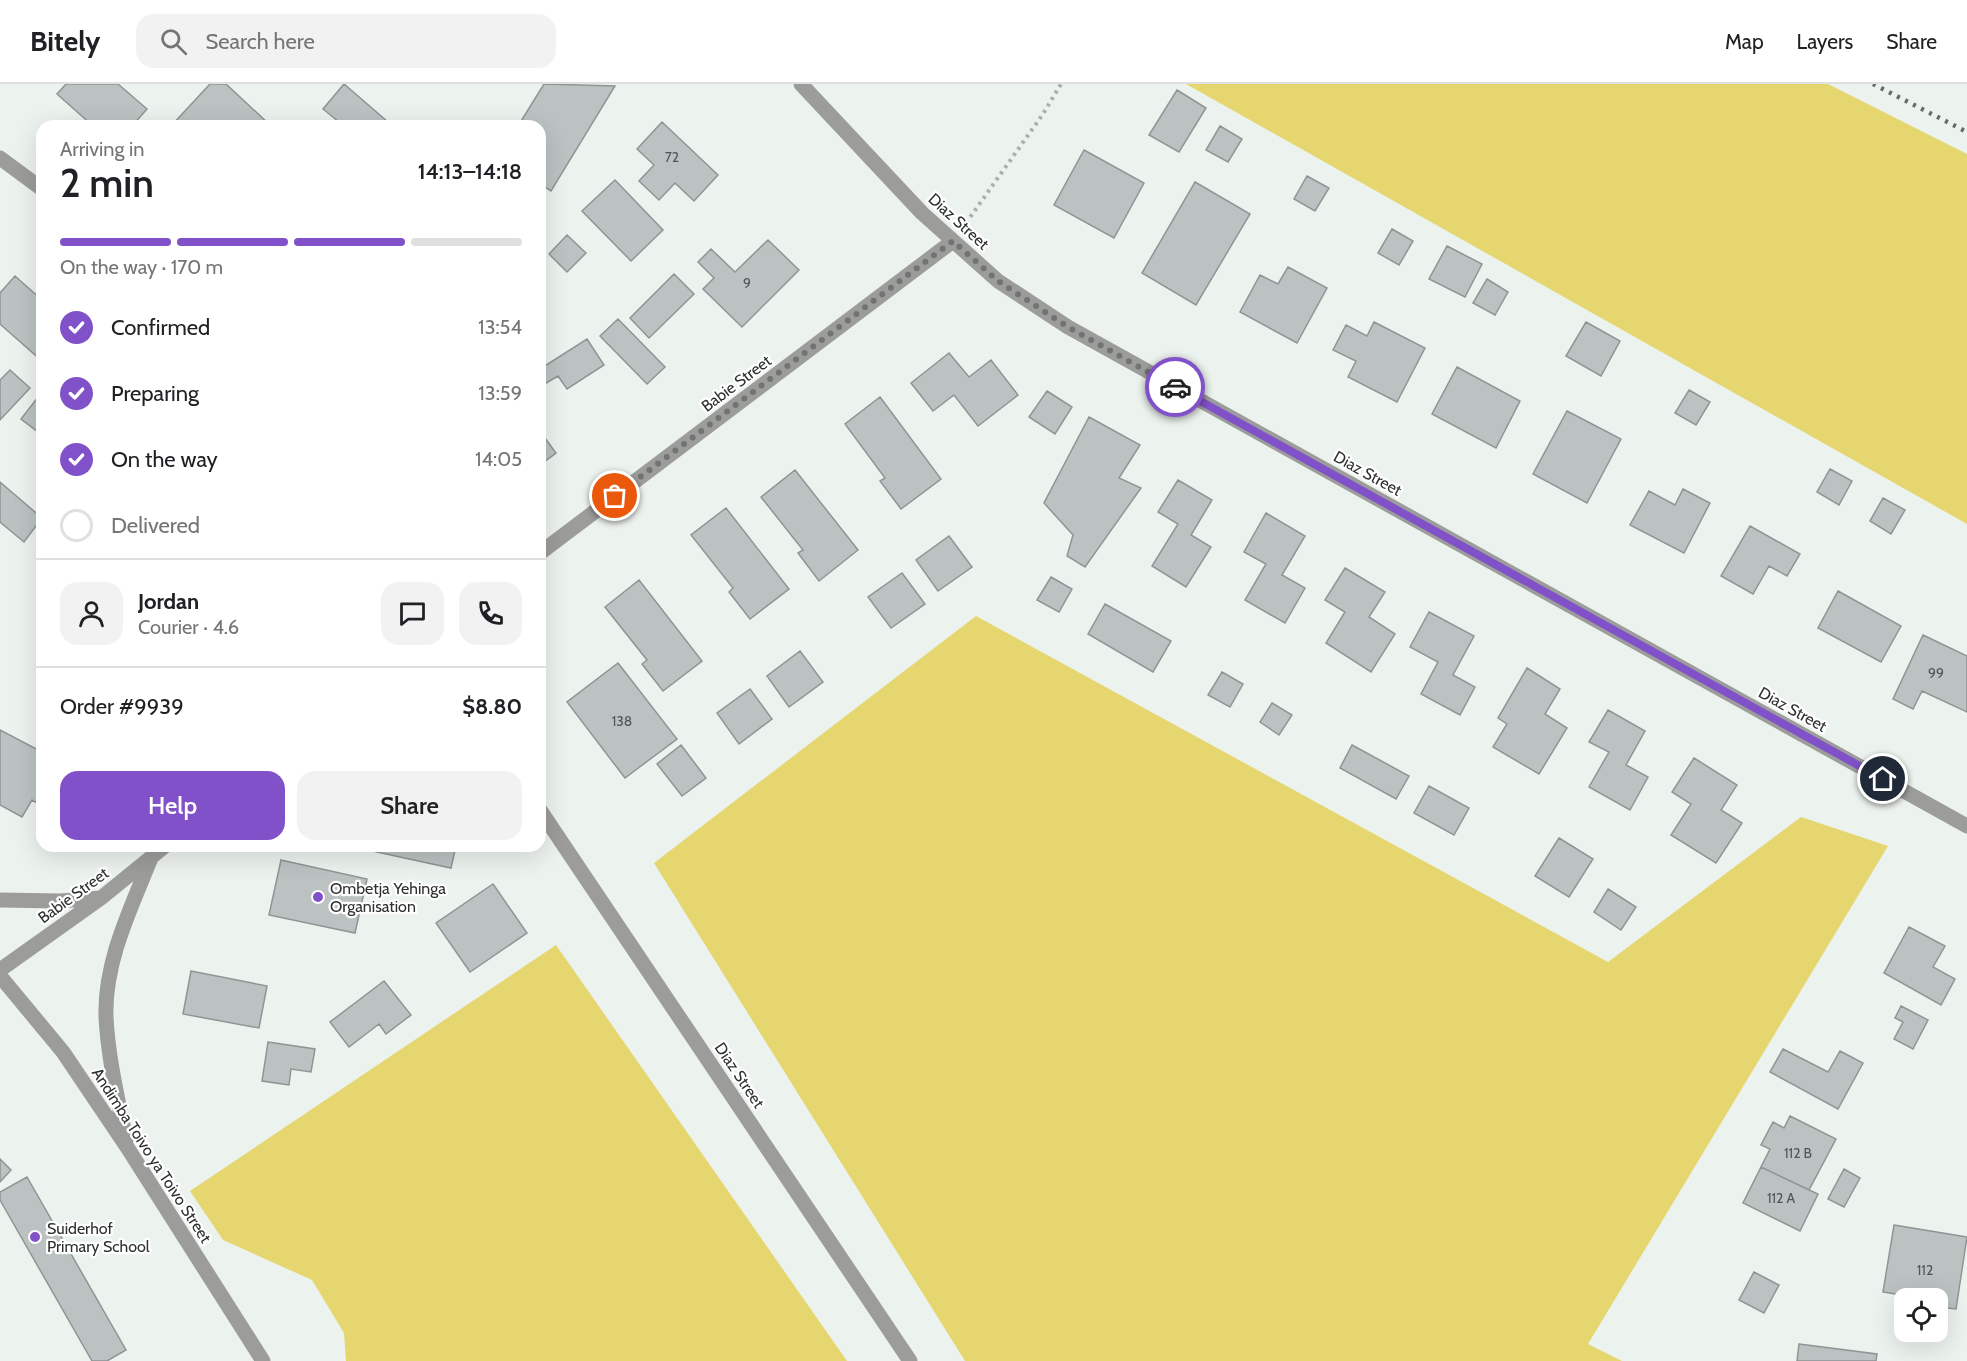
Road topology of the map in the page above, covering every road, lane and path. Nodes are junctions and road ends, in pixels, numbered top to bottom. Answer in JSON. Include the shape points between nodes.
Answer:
{"nodes":[{"id":1,"x":801,"y":84,"type":"edge"},
{"id":2,"x":1061,"y":84,"type":"edge"},
{"id":3,"x":0,"y":158,"type":"edge"},
{"id":4,"x":36,"y":185,"type":"edge"},
{"id":5,"x":953,"y":241,"type":"junction"},
{"id":6,"x":546,"y":548,"type":"edge"},
{"id":7,"x":546,"y":819,"type":"edge"},
{"id":8,"x":1967,"y":826,"type":"edge"},
{"id":9,"x":158,"y":852,"type":"edge"},
{"id":10,"x":150,"y":858,"type":"junction"},
{"id":11,"x":101,"y":898,"type":"junction"},
{"id":12,"x":0,"y":900,"type":"edge"},
{"id":13,"x":0,"y":970,"type":"edge"},
{"id":14,"x":0,"y":976,"type":"edge"},
{"id":15,"x":127,"y":1147,"type":"junction"},
{"id":16,"x":263,"y":1361,"type":"edge"},
{"id":17,"x":910,"y":1361,"type":"edge"}],
"edges":[{"from":1,"to":5,"type":"street","name":"Diaz Street"},
{"from":2,"to":5,"type":"path"},
{"from":3,"to":4,"type":"street"},
{"from":5,"to":6,"type":"street","name":"Babie Street"},
{"from":5,"to":8,"type":"street","name":"Diaz Street","via":[[998,281],[1068,327]]},
{"from":7,"to":17,"type":"street","name":"Diaz Street"},
{"from":9,"to":10,"type":"street","name":"Babie Street"},
{"from":10,"to":11,"type":"street","name":"Babie Street"},
{"from":10,"to":15,"type":"street","via":[[119,940],[106,1015]]},
{"from":11,"to":12,"type":"street"},
{"from":11,"to":13,"type":"street","name":"Babie Street"},
{"from":14,"to":15,"type":"street","name":"Andimba Toivo ya Toivo Street","via":[[63,1052]]},
{"from":15,"to":16,"type":"street","name":"Andimba Toivo ya Toivo Street"}]}
